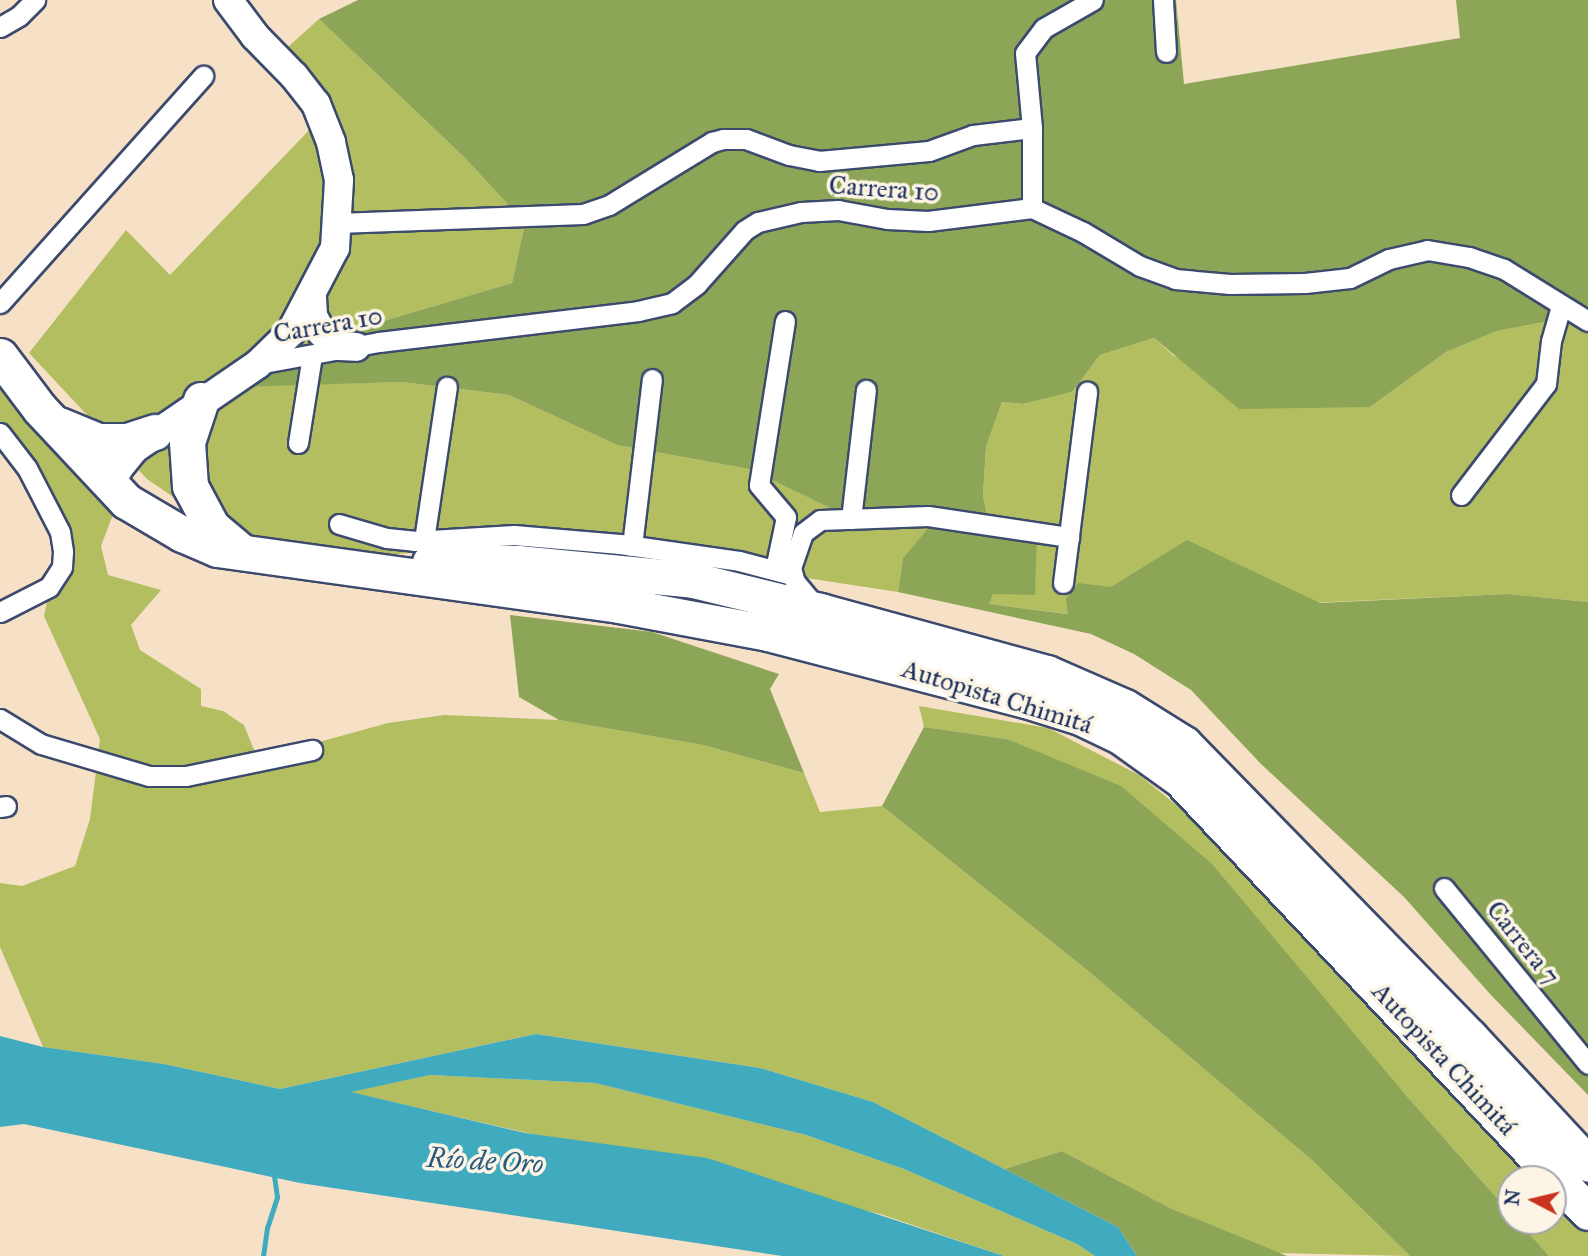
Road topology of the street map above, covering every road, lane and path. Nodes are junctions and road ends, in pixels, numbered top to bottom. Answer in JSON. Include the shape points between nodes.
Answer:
{"nodes":[{"id":1,"x":35,"y":0,"type":"edge"},
{"id":2,"x":228,"y":0,"type":"edge"},
{"id":3,"x":1093,"y":0,"type":"edge"},
{"id":4,"x":1163,"y":0,"type":"edge"},
{"id":5,"x":0,"y":27,"type":"edge"},
{"id":6,"x":1166,"y":52,"type":"dead end"},
{"id":7,"x":203,"y":76,"type":"dead end"},
{"id":8,"x":1032,"y":128,"type":"junction"},
{"id":9,"x":1032,"y":208,"type":"junction"},
{"id":10,"x":337,"y":223,"type":"junction"},
{"id":11,"x":312,"y":297,"type":"junction"},
{"id":12,"x":0,"y":303,"type":"edge"},
{"id":13,"x":1561,"y":307,"type":"junction"},
{"id":14,"x":785,"y":321,"type":"dead end"},
{"id":15,"x":1588,"y":321,"type":"edge"},
{"id":16,"x":356,"y":347,"type":"junction"},
{"id":17,"x":0,"y":356,"type":"edge"},
{"id":18,"x":312,"y":356,"type":"junction"},
{"id":19,"x":258,"y":364,"type":"junction"},
{"id":20,"x":652,"y":380,"type":"dead end"},
{"id":21,"x":447,"y":387,"type":"dead end"},
{"id":22,"x":866,"y":390,"type":"dead end"},
{"id":23,"x":1087,"y":392,"type":"dead end"},
{"id":24,"x":201,"y":400,"type":"junction"},
{"id":25,"x":40,"y":409,"type":"junction"},
{"id":26,"x":155,"y":432,"type":"junction"},
{"id":27,"x":0,"y":433,"type":"edge"},
{"id":28,"x":299,"y":443,"type":"dead end"},
{"id":29,"x":110,"y":487,"type":"junction"},
{"id":30,"x":1461,"y":495,"type":"dead end"},
{"id":31,"x":851,"y":519,"type":"junction"},
{"id":32,"x":339,"y":524,"type":"dead end"},
{"id":33,"x":1069,"y":537,"type":"junction"},
{"id":34,"x":424,"y":540,"type":"junction"},
{"id":35,"x":632,"y":546,"type":"junction"},
{"id":36,"x":248,"y":555,"type":"junction"},
{"id":37,"x":382,"y":569,"type":"junction"},
{"id":38,"x":783,"y":572,"type":"junction"},
{"id":39,"x":1063,"y":583,"type":"dead end"},
{"id":40,"x":820,"y":611,"type":"junction"},
{"id":41,"x":0,"y":612,"type":"edge"},
{"id":42,"x":0,"y":719,"type":"edge"},
{"id":43,"x":312,"y":750,"type":"dead end"},
{"id":44,"x":1444,"y":888,"type":"dead end"},
{"id":45,"x":1586,"y":1057,"type":"edge"},
{"id":46,"x":1588,"y":1164,"type":"edge"},
{"id":47,"x":1588,"y":1212,"type":"edge"}],
"edges":[{"from":1,"to":5,"type":"street"},
{"from":2,"to":10,"type":"street","via":[[316,104],[339,180]]},
{"from":3,"to":8,"type":"street","via":[[1044,28],[1029,44],[1025,61]]},
{"from":4,"to":6,"type":"street"},
{"from":7,"to":12,"type":"street"},
{"from":8,"to":9,"type":"street"},
{"from":8,"to":10,"type":"street","via":[[973,135],[929,151],[819,161],[746,139],[723,139],[609,205],[583,214]]},
{"from":9,"to":13,"type":"street","via":[[1140,266],[1175,279],[1230,284],[1350,278],[1389,259],[1427,250],[1504,269]]},
{"from":9,"to":16,"type":"street","name":"Carrera 10","via":[[928,221],[838,210],[778,215],[745,230],[697,284],[672,303]]},
{"from":10,"to":11,"type":"street","via":[[335,247]]},
{"from":11,"to":16,"type":"street","via":[[313,316],[322,333],[339,345]]},
{"from":11,"to":19,"type":"street","via":[[291,332]]},
{"from":13,"to":15,"type":"street"},
{"from":13,"to":30,"type":"street","via":[[1546,384]]},
{"from":14,"to":38,"type":"street","via":[[759,485],[786,517]]},
{"from":16,"to":18,"type":"street","name":"Carrera 10"},
{"from":17,"to":25,"type":"highway","name":"Autopista Chimitá"},
{"from":18,"to":19,"type":"street","name":"Carrera 10"},
{"from":18,"to":28,"type":"street"},
{"from":19,"to":24,"type":"street"},
{"from":20,"to":35,"type":"street"},
{"from":21,"to":34,"type":"street"},
{"from":22,"to":31,"type":"street"},
{"from":23,"to":33,"type":"street"},
{"from":24,"to":26,"type":"street"},
{"from":24,"to":36,"type":"highway","via":[[187,442],[190,486],[212,527]]},
{"from":25,"to":26,"type":"highway","via":[[61,427],[97,441],[127,441]]},
{"from":25,"to":29,"type":"highway","name":"Autopista Chimitá"},
{"from":26,"to":29,"type":"street","via":[[125,459]]},
{"from":27,"to":41,"type":"street","via":[[27,468],[60,532],[63,552],[62,567],[49,587]]},
{"from":29,"to":36,"type":"highway","name":"Autopista Chimitá","via":[[182,534],[217,549]]},
{"from":31,"to":33,"type":"street","via":[[928,516]]},
{"from":31,"to":38,"type":"street","via":[[820,520],[808,527]]},
{"from":32,"to":34,"type":"street","via":[[387,538]]},
{"from":33,"to":39,"type":"street"},
{"from":34,"to":35,"type":"street","via":[[514,535]]},
{"from":35,"to":38,"type":"street"},
{"from":36,"to":37,"type":"highway","name":"Autopista Chimitá"},
{"from":37,"to":40,"type":"highway","name":"Autopista Chimitá","via":[[459,561],[611,570],[693,580]]},
{"from":37,"to":47,"type":"highway","name":"Autopista Chimitá","via":[[768,633],[1026,700],[1080,717],[1119,736],[1180,779]]},
{"from":38,"to":40,"type":"street"},
{"from":40,"to":46,"type":"highway","name":"Autopista Chimitá","via":[[1047,673],[1125,707],[1184,744]]},
{"from":42,"to":43,"type":"street","via":[[41,744],[149,776],[186,776]]},
{"from":44,"to":45,"type":"street","name":"Carrera 7"}]}
